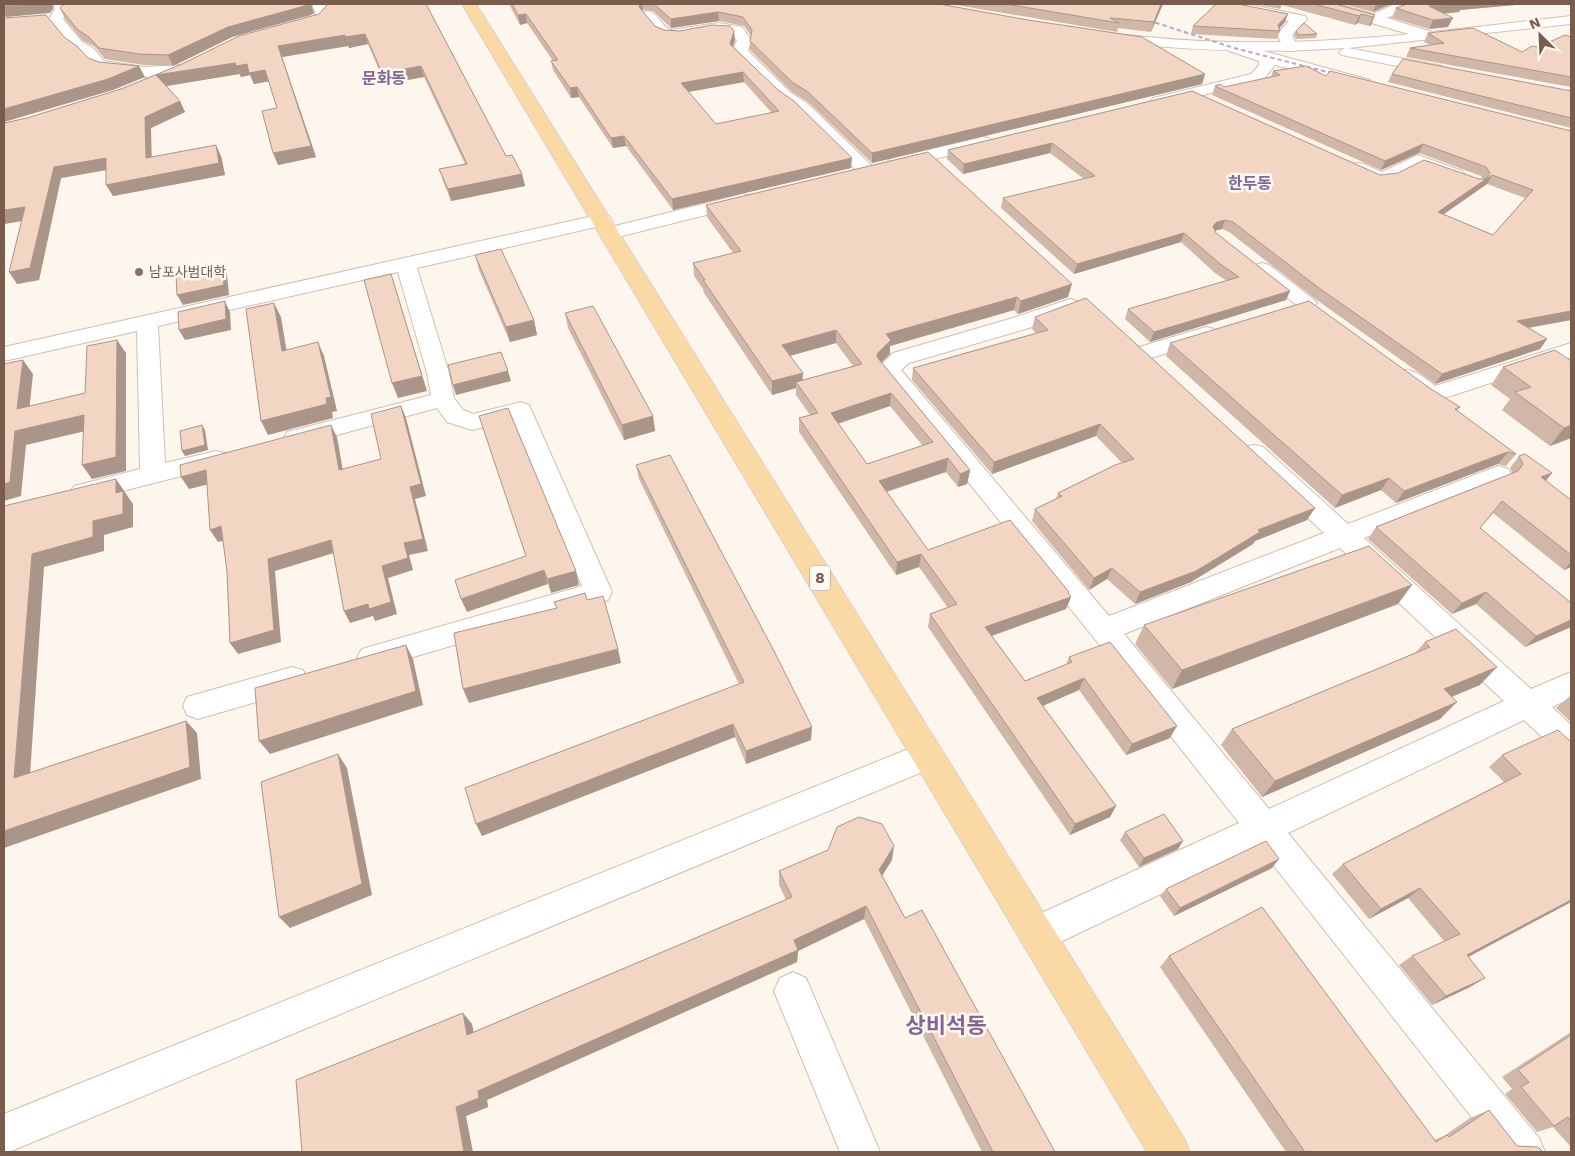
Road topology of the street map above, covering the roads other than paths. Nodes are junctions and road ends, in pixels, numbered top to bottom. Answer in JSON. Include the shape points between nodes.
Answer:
{"nodes":[{"id":1,"x":61,"y":4,"type":"edge"},
{"id":2,"x":319,"y":4,"type":"edge"},
{"id":3,"x":469,"y":4,"type":"edge"},
{"id":4,"x":1227,"y":4,"type":"edge"},
{"id":5,"x":1323,"y":4,"type":"edge"},
{"id":6,"x":1406,"y":4,"type":"edge"},
{"id":7,"x":648,"y":15,"type":"edge"},
{"id":8,"x":56,"y":19,"type":"junction"},
{"id":9,"x":1374,"y":19,"type":"junction"},
{"id":10,"x":1571,"y":20,"type":"edge"},
{"id":11,"x":38,"y":21,"type":"edge"},
{"id":12,"x":273,"y":32,"type":"edge"},
{"id":13,"x":1427,"y":35,"type":"junction"},
{"id":14,"x":1100,"y":36,"type":"edge"},
{"id":15,"x":1363,"y":42,"type":"junction"},
{"id":16,"x":1321,"y":46,"type":"junction"},
{"id":17,"x":1234,"y":48,"type":"junction"},
{"id":18,"x":1290,"y":48,"type":"junction"},
{"id":19,"x":1266,"y":58,"type":"junction"},
{"id":20,"x":1395,"y":61,"type":"junction"},
{"id":21,"x":196,"y":62,"type":"edge"},
{"id":22,"x":181,"y":70,"type":"junction"},
{"id":23,"x":1451,"y":71,"type":"edge"},
{"id":24,"x":1381,"y":87,"type":"edge"},
{"id":25,"x":136,"y":88,"type":"edge"},
{"id":26,"x":1190,"y":93,"type":"junction"},
{"id":27,"x":1214,"y":104,"type":"edge"},
{"id":28,"x":1142,"y":105,"type":"edge"},
{"id":29,"x":997,"y":139,"type":"edge"},
{"id":30,"x":930,"y":155,"type":"junction"},
{"id":31,"x":1346,"y":162,"type":"edge"},
{"id":32,"x":866,"y":170,"type":"junction"},
{"id":33,"x":847,"y":175,"type":"edge"},
{"id":34,"x":951,"y":175,"type":"edge"},
{"id":35,"x":1474,"y":182,"type":"edge"},
{"id":36,"x":761,"y":196,"type":"edge"},
{"id":37,"x":606,"y":227,"type":"junction"},
{"id":38,"x":1244,"y":255,"type":"edge"},
{"id":39,"x":406,"y":264,"type":"junction"},
{"id":40,"x":1065,"y":280,"type":"edge"},
{"id":41,"x":1305,"y":309,"type":"edge"},
{"id":42,"x":148,"y":322,"type":"junction"},
{"id":43,"x":1230,"y":327,"type":"edge"},
{"id":44,"x":1571,"y":350,"type":"edge"},
{"id":45,"x":4,"y":354,"type":"edge"},
{"id":46,"x":1392,"y":366,"type":"edge"},
{"id":47,"x":1166,"y":372,"type":"edge"},
{"id":48,"x":443,"y":399,"type":"junction"},
{"id":49,"x":1237,"y":438,"type":"edge"},
{"id":50,"x":274,"y":444,"type":"edge"},
{"id":51,"x":236,"y":454,"type":"edge"},
{"id":52,"x":153,"y":474,"type":"junction"},
{"id":53,"x":1499,"y":475,"type":"dead end"},
{"id":54,"x":60,"y":497,"type":"edge"},
{"id":55,"x":1344,"y":535,"type":"junction"},
{"id":56,"x":1104,"y":630,"type":"junction"},
{"id":57,"x":345,"y":664,"type":"edge"},
{"id":58,"x":317,"y":672,"type":"edge"},
{"id":59,"x":1571,"y":684,"type":"edge"},
{"id":60,"x":1528,"y":704,"type":"junction"},
{"id":61,"x":198,"y":706,"type":"dead end"},
{"id":62,"x":1571,"y":744,"type":"edge"},
{"id":63,"x":928,"y":755,"type":"junction"},
{"id":64,"x":1264,"y":828,"type":"junction"},
{"id":65,"x":1037,"y":934,"type":"junction"},
{"id":66,"x":793,"y":991,"type":"dead end"},
{"id":67,"x":4,"y":1134,"type":"edge"},
{"id":68,"x":860,"y":1152,"type":"edge"},
{"id":69,"x":1170,"y":1152,"type":"edge"},
{"id":70,"x":1525,"y":1152,"type":"edge"}],
"edges":[{"from":1,"to":8,"type":"street","via":[[62,9]]},
{"from":2,"to":12,"type":"street","via":[[323,16],[317,20]]},
{"from":3,"to":37,"type":"main road","number":"8"},
{"from":4,"to":18,"type":"street","via":[[1300,19],[1284,34]]},
{"from":5,"to":9,"type":"street"},
{"from":6,"to":9,"type":"street"},
{"from":7,"to":32,"type":"street","via":[[662,32],[669,35],[722,27],[734,29],[744,40],[740,52]]},
{"from":8,"to":11,"type":"street"},
{"from":8,"to":22,"type":"street","via":[[77,45],[89,52],[99,64],[144,72]]},
{"from":9,"to":13,"type":"street"},
{"from":10,"to":13,"type":"street"},
{"from":13,"to":15,"type":"street"},
{"from":14,"to":17,"type":"street"},
{"from":15,"to":16,"type":"street"},
{"from":15,"to":20,"type":"street"},
{"from":16,"to":18,"type":"street"},
{"from":16,"to":20,"type":"street"},
{"from":17,"to":18,"type":"street"},
{"from":17,"to":19,"type":"street"},
{"from":19,"to":24,"type":"street"},
{"from":19,"to":26,"type":"street","via":[[1267,66],[1257,77]]},
{"from":20,"to":23,"type":"street"},
{"from":21,"to":22,"type":"street"},
{"from":22,"to":25,"type":"street"},
{"from":26,"to":27,"type":"street"},
{"from":26,"to":28,"type":"street"},
{"from":29,"to":30,"type":"street"},
{"from":30,"to":32,"type":"street"},
{"from":30,"to":34,"type":"street"},
{"from":31,"to":35,"type":"street","via":[[1382,179],[1418,160]]},
{"from":32,"to":33,"type":"street"},
{"from":36,"to":37,"type":"street"},
{"from":37,"to":39,"type":"street"},
{"from":37,"to":63,"type":"main road","number":"8"},
{"from":38,"to":41,"type":"street"},
{"from":39,"to":42,"type":"street"},
{"from":39,"to":48,"type":"street"},
{"from":40,"to":56,"type":"street","via":[[1090,303],[901,358],[888,369]]},
{"from":42,"to":45,"type":"street"},
{"from":42,"to":52,"type":"street"},
{"from":43,"to":47,"type":"street","via":[[1137,346]]},
{"from":44,"to":46,"type":"street","via":[[1432,394]]},
{"from":48,"to":50,"type":"street"},
{"from":48,"to":57,"type":"street","via":[[454,416],[472,422],[521,410],[598,592]]},
{"from":49,"to":55,"type":"street"},
{"from":51,"to":52,"type":"street"},
{"from":52,"to":54,"type":"street"},
{"from":53,"to":55,"type":"street"},
{"from":55,"to":56,"type":"street"},
{"from":55,"to":60,"type":"street"},
{"from":56,"to":64,"type":"street"},
{"from":58,"to":61,"type":"street"},
{"from":59,"to":60,"type":"street"},
{"from":60,"to":62,"type":"street"},
{"from":60,"to":64,"type":"street"},
{"from":63,"to":65,"type":"main road","number":"8"},
{"from":63,"to":67,"type":"street"},
{"from":64,"to":65,"type":"street"},
{"from":64,"to":70,"type":"street"},
{"from":65,"to":69,"type":"main road","number":"8"},
{"from":66,"to":68,"type":"street"}]}
